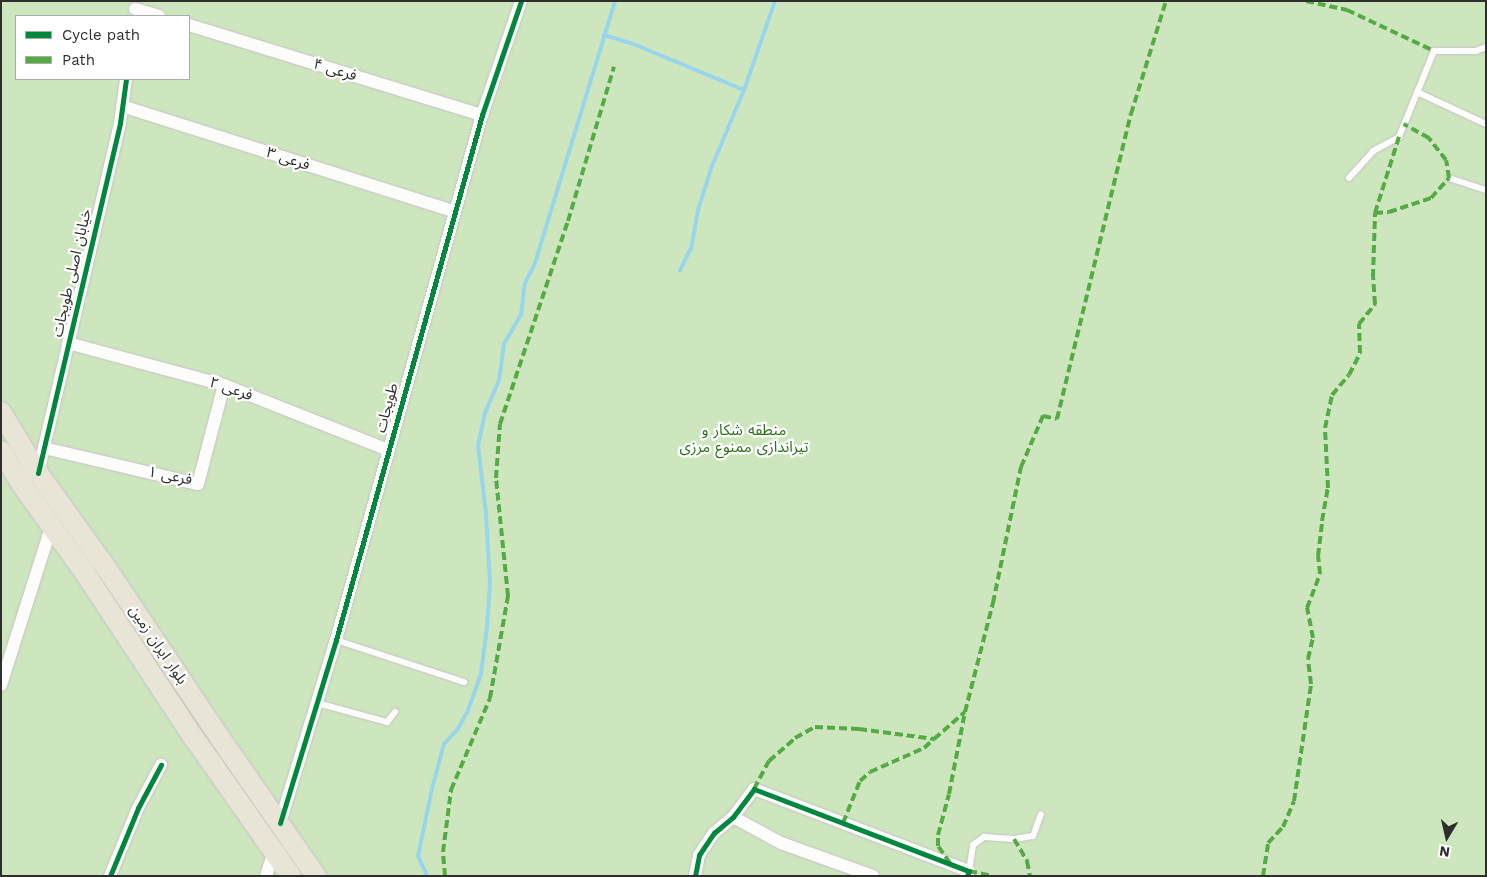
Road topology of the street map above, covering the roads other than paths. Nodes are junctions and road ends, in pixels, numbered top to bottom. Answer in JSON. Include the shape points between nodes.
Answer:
{"nodes":[{"id":1,"x":521,"y":1,"type":"edge"},
{"id":2,"x":135,"y":9,"type":"edge"},
{"id":3,"x":156,"y":15,"type":"edge"},
{"id":4,"x":190,"y":25,"type":"edge"},
{"id":5,"x":1486,"y":47,"type":"edge"},
{"id":6,"x":126,"y":80,"type":"edge"},
{"id":7,"x":1417,"y":92,"type":"junction"},
{"id":8,"x":122,"y":106,"type":"junction"},
{"id":9,"x":482,"y":115,"type":"junction"},
{"id":10,"x":1486,"y":124,"type":"edge"},
{"id":11,"x":1349,"y":178,"type":"dead end"},
{"id":12,"x":1449,"y":178,"type":"dead end"},
{"id":13,"x":1486,"y":190,"type":"edge"},
{"id":14,"x":454,"y":211,"type":"junction"},
{"id":15,"x":68,"y":344,"type":"junction"},
{"id":16,"x":224,"y":385,"type":"junction"},
{"id":17,"x":1,"y":412,"type":"edge"},
{"id":18,"x":44,"y":448,"type":"junction"},
{"id":19,"x":388,"y":450,"type":"junction"},
{"id":20,"x":3,"y":456,"type":"edge"},
{"id":21,"x":38,"y":473,"type":"junction"},
{"id":22,"x":51,"y":527,"type":"junction"},
{"id":23,"x":336,"y":640,"type":"junction"},
{"id":24,"x":464,"y":682,"type":"dead end"},
{"id":25,"x":1,"y":685,"type":"edge"},
{"id":26,"x":317,"y":703,"type":"junction"},
{"id":27,"x":395,"y":712,"type":"dead end"},
{"id":28,"x":162,"y":765,"type":"dead end"},
{"id":29,"x":1041,"y":814,"type":"dead end"},
{"id":30,"x":733,"y":816,"type":"junction"},
{"id":31,"x":280,"y":823,"type":"junction"},
{"id":32,"x":274,"y":852,"type":"junction"},
{"id":33,"x":968,"y":873,"type":"edge"},
{"id":34,"x":110,"y":876,"type":"edge"},
{"id":35,"x":266,"y":876,"type":"edge"},
{"id":36,"x":291,"y":876,"type":"edge"},
{"id":37,"x":316,"y":876,"type":"edge"},
{"id":38,"x":695,"y":876,"type":"edge"},
{"id":39,"x":873,"y":876,"type":"edge"}],
"edges":[{"from":1,"to":9,"type":"street","name":"طویجات"},
{"from":2,"to":3,"type":"street"},
{"from":4,"to":9,"type":"street","name":"فرعی ۴"},
{"from":5,"to":7,"type":"lane","via":[[1476,51],[1434,51]]},
{"from":6,"to":8,"type":"street","name":"خیابان اصلی طویجات"},
{"from":7,"to":10,"type":"lane"},
{"from":7,"to":11,"type":"lane","via":[[1399,137],[1373,151]]},
{"from":8,"to":14,"type":"street","name":"فرعی ۳"},
{"from":8,"to":15,"type":"street","name":"خیابان اصلی طویجات"},
{"from":9,"to":14,"type":"street","name":"طویجات"},
{"from":12,"to":13,"type":"lane"},
{"from":14,"to":19,"type":"street","name":"طویجات"},
{"from":15,"to":16,"type":"street","name":"فرعی ۲"},
{"from":15,"to":18,"type":"street","name":"خیابان اصلی طویجات"},
{"from":16,"to":18,"type":"street","name":"فرعی ۱","via":[[198,484]]},
{"from":16,"to":19,"type":"street","name":"فرعی ۲"},
{"from":17,"to":21,"type":"main road","name":"بلوار ایران زمین"},
{"from":18,"to":21,"type":"street","name":"خیابان اصلی طویجات"},
{"from":19,"to":23,"type":"street","name":"طویجات"},
{"from":20,"to":22,"type":"main road","name":"بلوار ایران زمین"},
{"from":21,"to":31,"type":"main road","name":"بلوار ایران زمین"},
{"from":22,"to":25,"type":"street"},
{"from":22,"to":32,"type":"main road","name":"بلوار ایران زمین"},
{"from":23,"to":24,"type":"lane"},
{"from":23,"to":26,"type":"street","name":"طویجات"},
{"from":26,"to":27,"type":"lane","via":[[387,722]]},
{"from":26,"to":31,"type":"street","name":"طویجات"},
{"from":28,"to":34,"type":"street","via":[[138,808]]},
{"from":29,"to":33,"type":"lane","via":[[1032,836],[984,838],[972,844]]},
{"from":30,"to":33,"type":"street","via":[[754,789]]},
{"from":30,"to":38,"type":"street","via":[[714,833],[699,855]]},
{"from":30,"to":39,"type":"street","via":[[781,843]]},
{"from":31,"to":37,"type":"main road","name":"بلوار ایران زمین"},
{"from":32,"to":35,"type":"street"},
{"from":32,"to":36,"type":"main road","name":"بلوار ایران زمین"}]}
